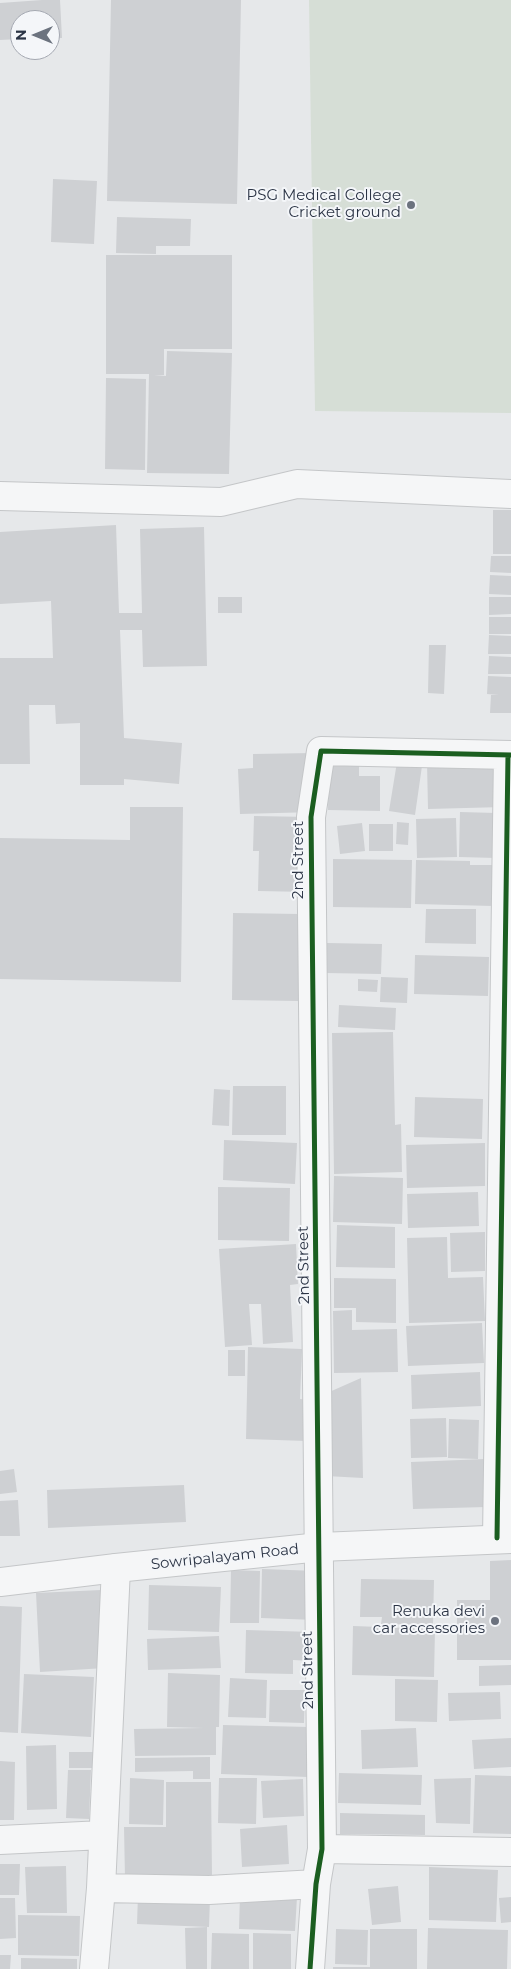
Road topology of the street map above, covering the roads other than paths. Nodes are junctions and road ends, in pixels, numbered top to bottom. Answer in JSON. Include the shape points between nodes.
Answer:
{"nodes":[{"id":1,"x":511,"y":494,"type":"edge"},
{"id":2,"x":0,"y":496,"type":"edge"},
{"id":3,"x":509,"y":755,"type":"edge"},
{"id":4,"x":505,"y":1240,"type":"edge"},
{"id":5,"x":504,"y":1538,"type":"edge"},
{"id":6,"x":320,"y":1547,"type":"junction"},
{"id":7,"x":116,"y":1568,"type":"junction"},
{"id":8,"x":0,"y":1582,"type":"edge"},
{"id":9,"x":103,"y":1836,"type":"junction"},
{"id":10,"x":0,"y":1840,"type":"edge"},
{"id":11,"x":322,"y":1849,"type":"junction"},
{"id":12,"x":511,"y":1852,"type":"edge"},
{"id":13,"x":316,"y":1884,"type":"junction"},
{"id":14,"x":101,"y":1888,"type":"junction"},
{"id":15,"x":94,"y":1969,"type":"edge"},
{"id":16,"x":310,"y":1969,"type":"edge"}],
"edges":[{"from":1,"to":2,"type":"street","via":[[297,484],[221,502]]},
{"from":3,"to":4,"type":"street"},
{"from":3,"to":6,"type":"street","name":"2nd Street","via":[[321,751],[310,817]]},
{"from":4,"to":5,"type":"street"},
{"from":5,"to":6,"type":"street","name":"Sowripalayam Road"},
{"from":6,"to":7,"type":"street","name":"Sowripalayam Road"},
{"from":6,"to":11,"type":"street","name":"2nd Street"},
{"from":7,"to":8,"type":"street","name":"Sowripalayam Road"},
{"from":7,"to":9,"type":"street"},
{"from":9,"to":10,"type":"street"},
{"from":9,"to":14,"type":"street"},
{"from":11,"to":12,"type":"street"},
{"from":11,"to":13,"type":"street","name":"2nd Street"},
{"from":13,"to":14,"type":"street","via":[[208,1890]]},
{"from":13,"to":16,"type":"street","name":"2nd Street"},
{"from":14,"to":15,"type":"street"}]}
